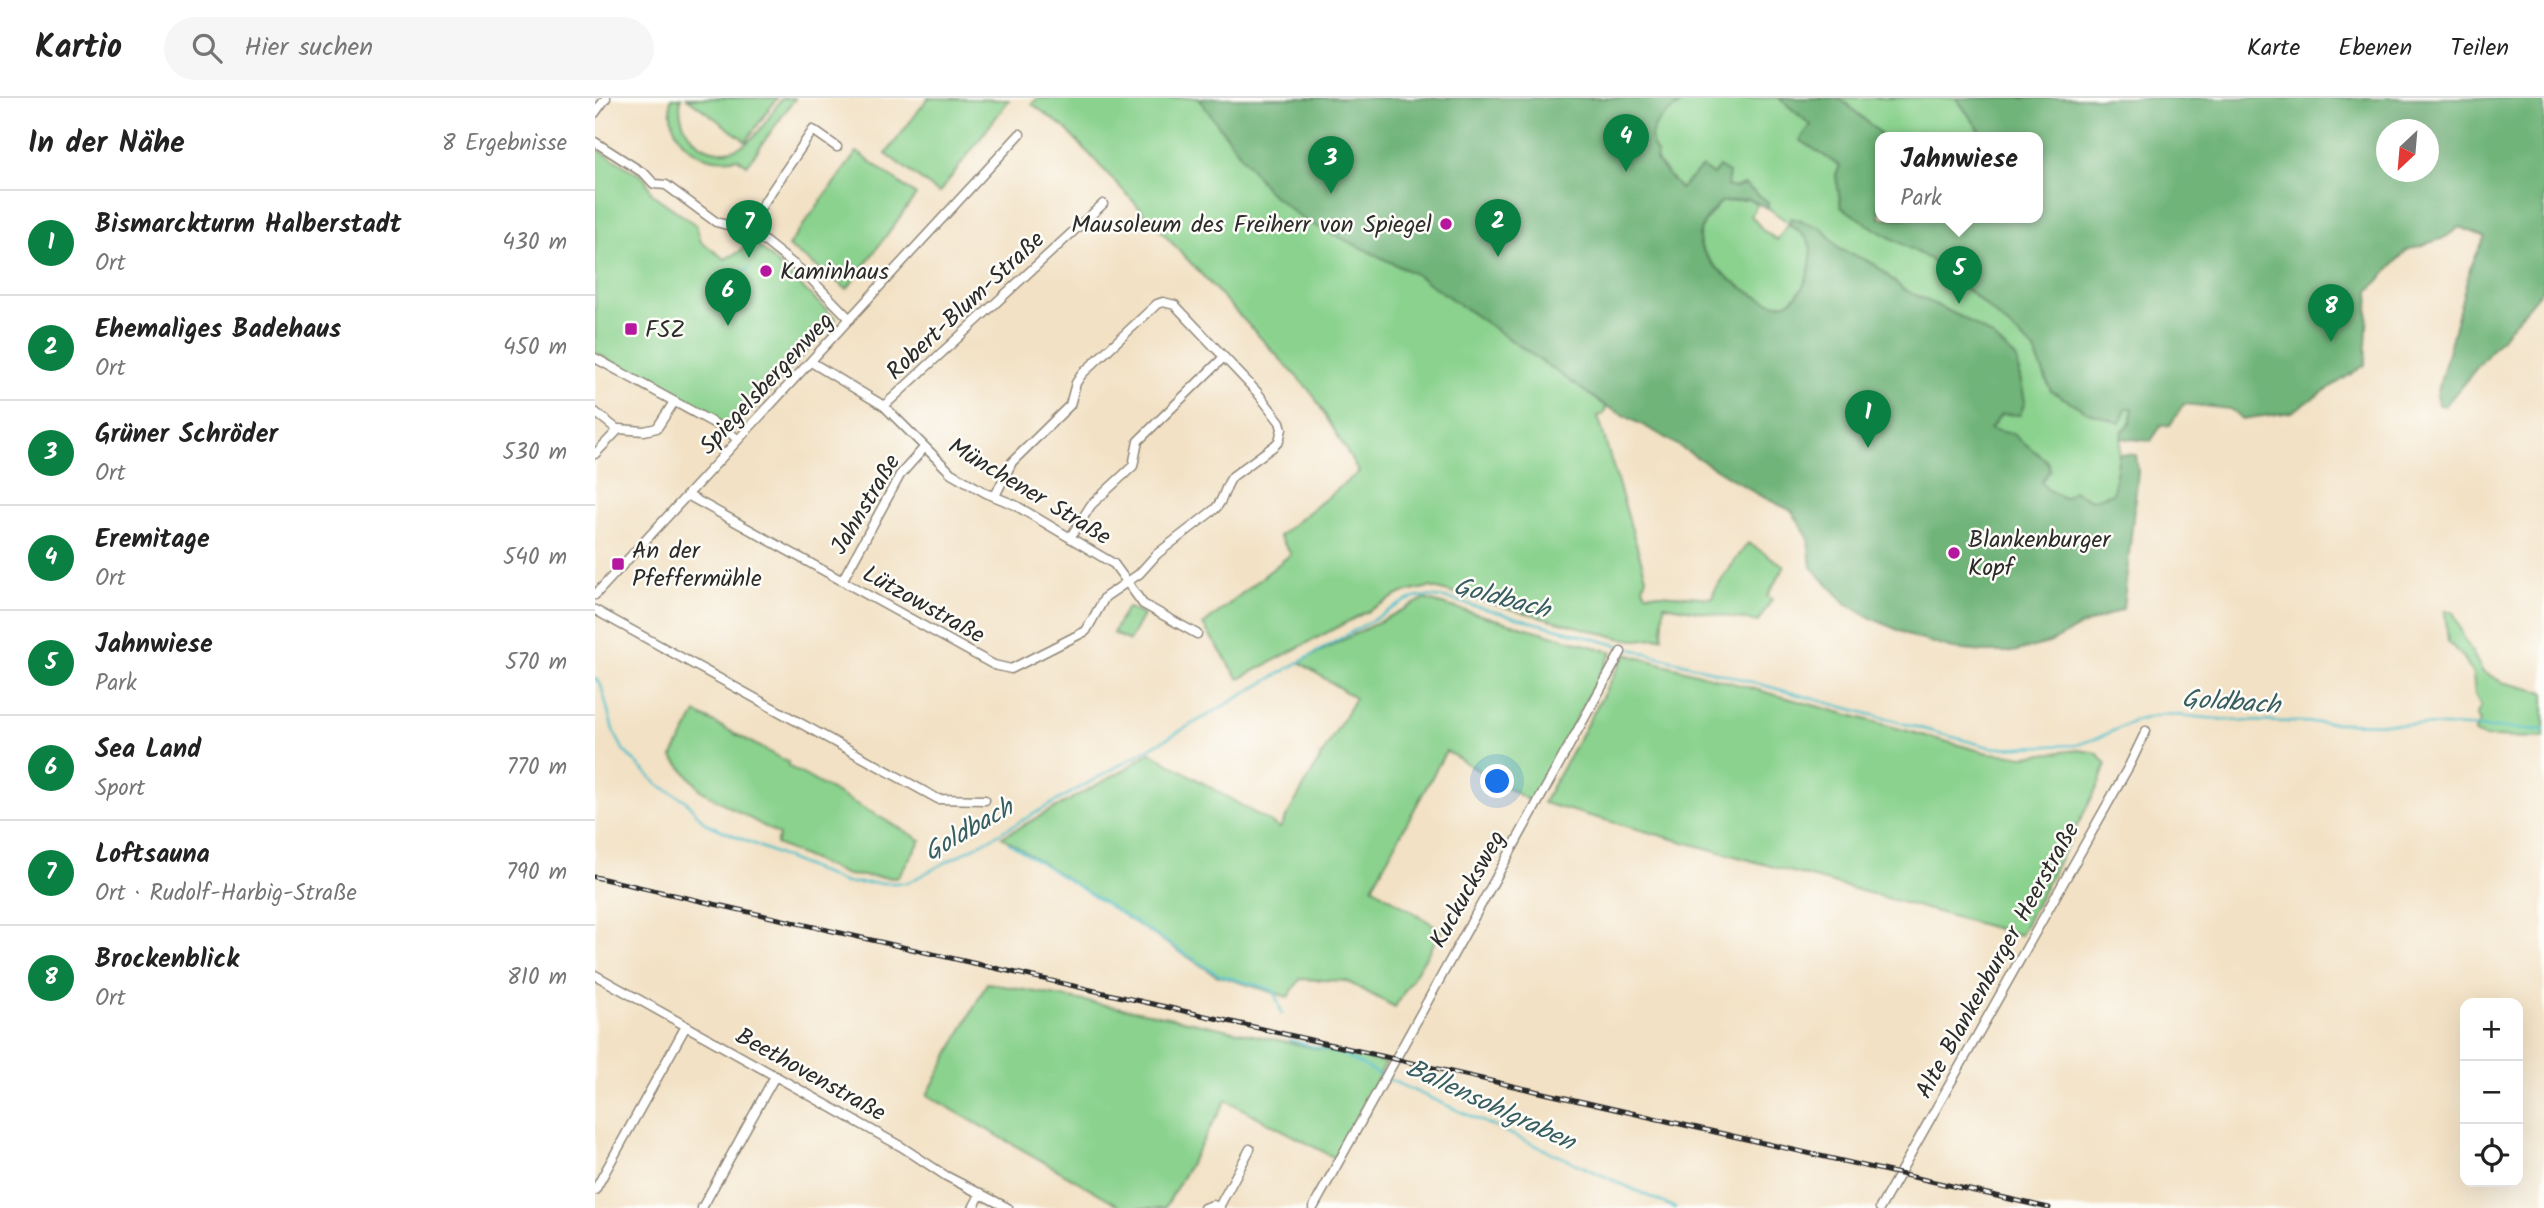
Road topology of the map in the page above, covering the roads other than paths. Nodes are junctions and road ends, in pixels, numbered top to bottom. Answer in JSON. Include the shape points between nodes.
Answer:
{"nodes":[{"id":1,"x":606,"y":98,"type":"edge"},
{"id":2,"x":595,"y":113,"type":"edge"},
{"id":3,"x":1020,"y":134,"type":"dead end"},
{"id":4,"x":595,"y":142,"type":"edge"},
{"id":5,"x":837,"y":147,"type":"dead end"},
{"id":6,"x":1103,"y":204,"type":"dead end"},
{"id":7,"x":746,"y":229,"type":"junction"},
{"id":8,"x":850,"y":319,"type":"junction"},
{"id":9,"x":1224,"y":357,"type":"junction"},
{"id":10,"x":595,"y":358,"type":"edge"},
{"id":11,"x":811,"y":362,"type":"junction"},
{"id":12,"x":674,"y":402,"type":"junction"},
{"id":13,"x":884,"y":406,"type":"junction"},
{"id":14,"x":595,"y":412,"type":"edge"},
{"id":15,"x":617,"y":429,"type":"junction"},
{"id":16,"x":738,"y":440,"type":"junction"},
{"id":17,"x":924,"y":448,"type":"junction"},
{"id":18,"x":595,"y":454,"type":"edge"},
{"id":19,"x":689,"y":496,"type":"junction"},
{"id":20,"x":995,"y":496,"type":"junction"},
{"id":21,"x":1070,"y":538,"type":"junction"},
{"id":22,"x":842,"y":581,"type":"junction"},
{"id":23,"x":1126,"y":583,"type":"junction"},
{"id":24,"x":595,"y":595,"type":"edge"},
{"id":25,"x":595,"y":610,"type":"edge"},
{"id":26,"x":1197,"y":634,"type":"dead end"},
{"id":27,"x":1621,"y":652,"type":"dead end"},
{"id":28,"x":2146,"y":731,"type":"dead end"},
{"id":29,"x":985,"y":800,"type":"dead end"},
{"id":30,"x":595,"y":975,"type":"edge"},
{"id":31,"x":686,"y":1026,"type":"junction"},
{"id":32,"x":775,"y":1076,"type":"junction"},
{"id":33,"x":1250,"y":1149,"type":"dead end"},
{"id":34,"x":595,"y":1190,"type":"edge"},
{"id":35,"x":981,"y":1193,"type":"junction"},
{"id":36,"x":702,"y":1208,"type":"edge"},
{"id":37,"x":973,"y":1208,"type":"edge"},
{"id":38,"x":1008,"y":1208,"type":"edge"},
{"id":39,"x":1203,"y":1208,"type":"edge"},
{"id":40,"x":1219,"y":1208,"type":"edge"},
{"id":41,"x":1313,"y":1208,"type":"edge"},
{"id":42,"x":1880,"y":1208,"type":"edge"}],
"edges":[{"from":1,"to":2,"type":"street"},
{"from":3,"to":8,"type":"street","name":"Spiegelsbergenweg"},
{"from":4,"to":7,"type":"street","via":[[716,222]]},
{"from":5,"to":7,"type":"street","via":[[813,130]]},
{"from":6,"to":13,"type":"street","name":"Robert-Blum-Straße"},
{"from":7,"to":8,"type":"street","via":[[807,275]]},
{"from":8,"to":11,"type":"street","name":"Spiegelsbergenweg"},
{"from":9,"to":20,"type":"street","via":[[1175,305],[1157,304],[1082,374],[1070,405],[1012,462]]},
{"from":9,"to":21,"type":"street","via":[[1138,441],[1133,466],[1091,505]]},
{"from":9,"to":23,"type":"street","via":[[1280,422],[1281,435],[1274,446],[1233,476],[1215,509]]},
{"from":10,"to":12,"type":"street"},
{"from":11,"to":13,"type":"street","name":"Münchener Straße"},
{"from":11,"to":16,"type":"street","name":"Spiegelsbergenweg"},
{"from":12,"to":15,"type":"street","via":[[652,431]]},
{"from":12,"to":16,"type":"street"},
{"from":13,"to":17,"type":"street","name":"Münchener Straße"},
{"from":14,"to":15,"type":"street"},
{"from":15,"to":18,"type":"street"},
{"from":16,"to":19,"type":"street","name":"Spiegelsbergenweg"},
{"from":17,"to":20,"type":"street","name":"Münchener Straße","via":[[951,473]]},
{"from":17,"to":22,"type":"street","name":"Jahnstraße","via":[[900,475]]},
{"from":19,"to":22,"type":"street","name":"Lützowstraße"},
{"from":19,"to":24,"type":"street","name":"Spiegelsbergenweg"},
{"from":20,"to":21,"type":"street","name":"Münchener Straße"},
{"from":21,"to":23,"type":"street","name":"Münchener Straße","via":[[1114,564]]},
{"from":22,"to":23,"type":"street","name":"Lützowstraße","via":[[1003,669],[1019,667],[1086,631],[1105,597]]},
{"from":23,"to":26,"type":"street","name":"Münchener Straße","via":[[1143,604]]},
{"from":25,"to":29,"type":"street","via":[[939,799]]},
{"from":27,"to":41,"type":"street","name":"Kuckucksweg"},
{"from":28,"to":42,"type":"street","name":"Alte Blankenburger Heerstraße"},
{"from":30,"to":31,"type":"street","name":"Beethovenstraße"},
{"from":31,"to":32,"type":"street","name":"Beethovenstraße"},
{"from":31,"to":34,"type":"street"},
{"from":32,"to":35,"type":"street","name":"Beethovenstraße"},
{"from":32,"to":36,"type":"street"},
{"from":33,"to":40,"type":"street"},
{"from":35,"to":37,"type":"street"},
{"from":35,"to":38,"type":"street","name":"Beethovenstraße"},
{"from":39,"to":40,"type":"street"}]}
